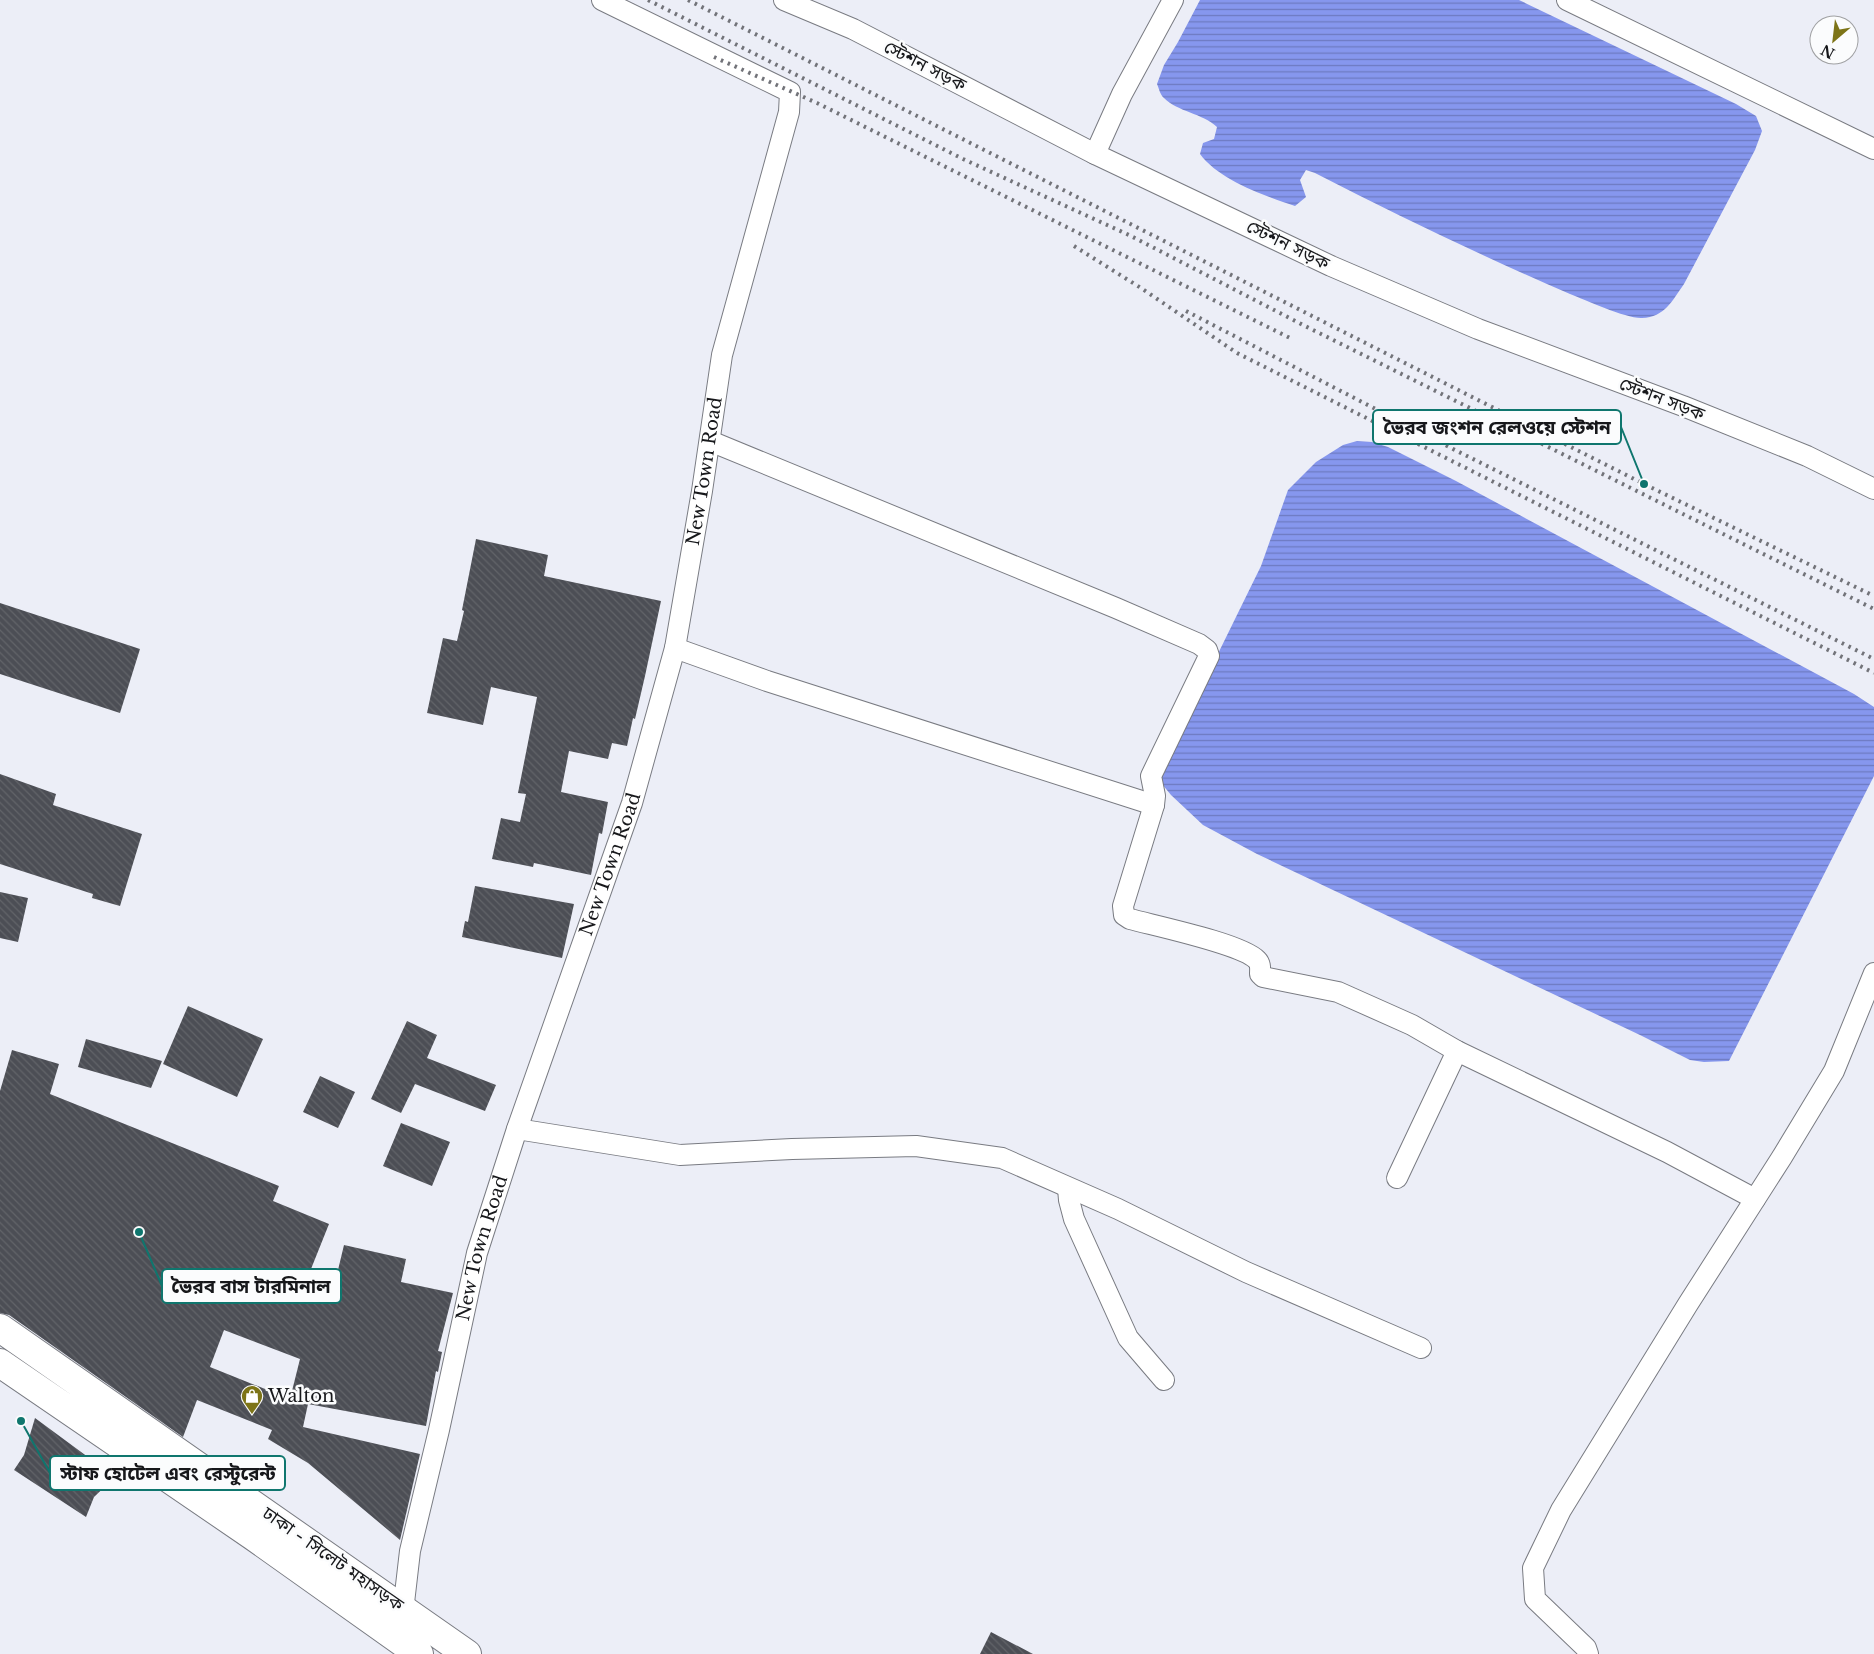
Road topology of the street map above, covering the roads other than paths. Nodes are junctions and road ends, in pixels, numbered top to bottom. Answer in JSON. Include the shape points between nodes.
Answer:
{"nodes":[{"id":1,"x":602,"y":0,"type":"edge"},
{"id":2,"x":784,"y":0,"type":"edge"},
{"id":3,"x":1173,"y":0,"type":"edge"},
{"id":4,"x":1566,"y":0,"type":"edge"},
{"id":5,"x":1874,"y":149,"type":"edge"},
{"id":6,"x":1095,"y":154,"type":"junction"},
{"id":7,"x":710,"y":441,"type":"junction"},
{"id":8,"x":1874,"y":490,"type":"edge"},
{"id":9,"x":675,"y":648,"type":"junction"},
{"id":10,"x":1154,"y":805,"type":"junction"},
{"id":11,"x":1874,"y":973,"type":"edge"},
{"id":12,"x":1457,"y":1051,"type":"junction"},
{"id":13,"x":517,"y":1129,"type":"junction"},
{"id":14,"x":1397,"y":1178,"type":"dead end"},
{"id":15,"x":1068,"y":1188,"type":"junction"},
{"id":16,"x":1756,"y":1199,"type":"junction"},
{"id":17,"x":0,"y":1328,"type":"edge"},
{"id":18,"x":1421,"y":1348,"type":"dead end"},
{"id":19,"x":0,"y":1363,"type":"edge"},
{"id":20,"x":1164,"y":1380,"type":"dead end"},
{"id":21,"x":403,"y":1608,"type":"junction"},
{"id":22,"x":407,"y":1650,"type":"edge"},
{"id":23,"x":468,"y":1654,"type":"edge"},
{"id":24,"x":1588,"y":1654,"type":"edge"}],
"edges":[{"from":1,"to":7,"type":"street","name":"New Town Road","via":[[790,92],[789,112],[722,355]]},
{"from":2,"to":6,"type":"street","name":"স্টেশন সড়ক","via":[[853,29]]},
{"from":3,"to":6,"type":"street","via":[[1122,94]]},
{"from":4,"to":5,"type":"street"},
{"from":6,"to":8,"type":"street","name":"স্টেশন সড়ক","via":[[1331,266],[1478,329],[1807,456]]},
{"from":7,"to":9,"type":"street","name":"New Town Road"},
{"from":7,"to":10,"type":"street","via":[[1116,608],[1207,650],[1209,656],[1153,770]]},
{"from":9,"to":10,"type":"street","via":[[767,681]]},
{"from":9,"to":13,"type":"street","name":"New Town Road","via":[[632,803]]},
{"from":10,"to":12,"type":"street","via":[[1123,906],[1124,915],[1236,948],[1256,958],[1263,977],[1338,992],[1412,1025]]},
{"from":11,"to":16,"type":"street","via":[[1834,1071]]},
{"from":12,"to":14,"type":"street"},
{"from":12,"to":16,"type":"street","via":[[1667,1152]]},
{"from":13,"to":15,"type":"street","via":[[680,1155],[916,1146],[1002,1158]]},
{"from":13,"to":21,"type":"street","name":"New Town Road","via":[[477,1253],[410,1551]]},
{"from":15,"to":18,"type":"street","via":[[1246,1272]]},
{"from":15,"to":20,"type":"street","via":[[1074,1219],[1128,1338]]},
{"from":16,"to":24,"type":"street","via":[[1561,1510],[1533,1568],[1535,1599],[1586,1648]]},
{"from":17,"to":21,"type":"highway","name":"ঢাকা - সিলেট মহাসড়ক"},
{"from":19,"to":22,"type":"highway","name":"ঢাকা - সিলেট মহাসড়ক"},
{"from":21,"to":22,"type":"street","name":"New Town Road"},
{"from":21,"to":23,"type":"highway","name":"ঢাকা - সিলেট মহাসড়ক"}]}
